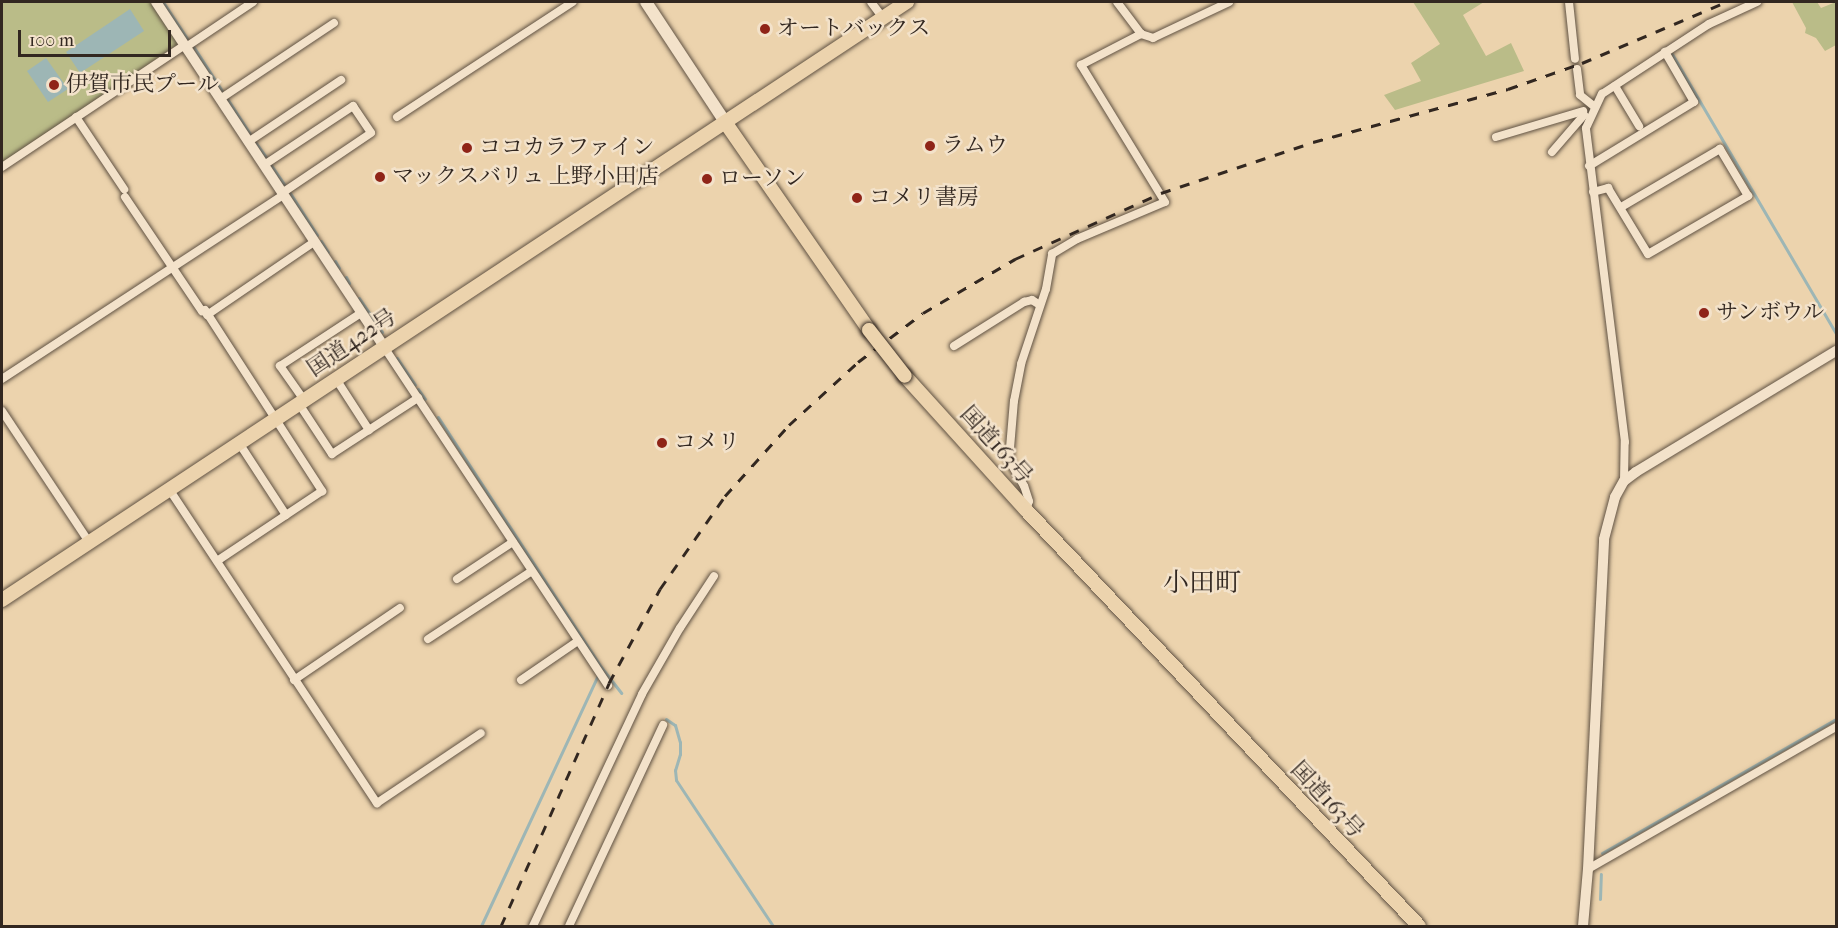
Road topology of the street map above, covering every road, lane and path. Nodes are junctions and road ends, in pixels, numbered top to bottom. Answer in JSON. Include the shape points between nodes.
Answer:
{"nodes":[{"id":1,"x":156,"y":2,"type":"edge"},
{"id":2,"x":253,"y":2,"type":"edge"},
{"id":3,"x":573,"y":2,"type":"edge"},
{"id":4,"x":646,"y":2,"type":"edge"},
{"id":5,"x":871,"y":2,"type":"edge"},
{"id":6,"x":907,"y":2,"type":"edge"},
{"id":7,"x":1117,"y":2,"type":"edge"},
{"id":8,"x":1229,"y":2,"type":"edge"},
{"id":9,"x":1569,"y":2,"type":"edge"},
{"id":10,"x":1756,"y":2,"type":"edge"},
{"id":11,"x":883,"y":18,"type":"junction"},
{"id":12,"x":334,"y":23,"type":"dead end"},
{"id":13,"x":1141,"y":34,"type":"junction"},
{"id":14,"x":185,"y":46,"type":"junction"},
{"id":15,"x":1665,"y":52,"type":"junction"},
{"id":16,"x":1575,"y":59,"type":"dead end"},
{"id":17,"x":1577,"y":69,"type":"dead end"},
{"id":18,"x":341,"y":80,"type":"dead end"},
{"id":19,"x":1614,"y":86,"type":"junction"},
{"id":20,"x":1580,"y":95,"type":"junction"},
{"id":21,"x":220,"y":99,"type":"junction"},
{"id":22,"x":1595,"y":107,"type":"junction"},
{"id":23,"x":1584,"y":113,"type":"junction"},
{"id":24,"x":76,"y":117,"type":"junction"},
{"id":25,"x":397,"y":117,"type":"dead end"},
{"id":26,"x":726,"y":122,"type":"junction"},
{"id":27,"x":1639,"y":126,"type":"dead end"},
{"id":28,"x":1586,"y":128,"type":"junction"},
{"id":29,"x":1496,"y":137,"type":"dead end"},
{"id":30,"x":248,"y":142,"type":"junction"},
{"id":31,"x":1552,"y":152,"type":"dead end"},
{"id":32,"x":264,"y":165,"type":"junction"},
{"id":33,"x":1589,"y":166,"type":"junction"},
{"id":34,"x":2,"y":167,"type":"edge"},
{"id":35,"x":1593,"y":192,"type":"junction"},
{"id":36,"x":283,"y":194,"type":"junction"},
{"id":37,"x":1621,"y":207,"type":"junction"},
{"id":38,"x":314,"y":242,"type":"junction"},
{"id":39,"x":173,"y":268,"type":"junction"},
{"id":40,"x":1040,"y":304,"type":"junction"},
{"id":41,"x":361,"y":314,"type":"junction"},
{"id":42,"x":207,"y":315,"type":"junction"},
{"id":43,"x":954,"y":346,"type":"dead end"},
{"id":44,"x":384,"y":347,"type":"junction"},
{"id":45,"x":1836,"y":351,"type":"edge"},
{"id":46,"x":2,"y":379,"type":"edge"},
{"id":47,"x":336,"y":379,"type":"junction"},
{"id":48,"x":418,"y":398,"type":"junction"},
{"id":49,"x":302,"y":402,"type":"junction"},
{"id":50,"x":2,"y":411,"type":"edge"},
{"id":51,"x":276,"y":419,"type":"junction"},
{"id":52,"x":369,"y":430,"type":"junction"},
{"id":53,"x":239,"y":443,"type":"junction"},
{"id":54,"x":1624,"y":481,"type":"junction"},
{"id":55,"x":169,"y":489,"type":"junction"},
{"id":56,"x":1026,"y":510,"type":"junction"},
{"id":57,"x":286,"y":515,"type":"junction"},
{"id":58,"x":89,"y":542,"type":"junction"},
{"id":59,"x":513,"y":542,"type":"junction"},
{"id":60,"x":217,"y":561,"type":"junction"},
{"id":61,"x":532,"y":571,"type":"junction"},
{"id":62,"x":714,"y":576,"type":"dead end"},
{"id":63,"x":457,"y":579,"type":"dead end"},
{"id":64,"x":2,"y":600,"type":"edge"},
{"id":65,"x":400,"y":608,"type":"dead end"},
{"id":66,"x":428,"y":639,"type":"dead end"},
{"id":67,"x":578,"y":641,"type":"junction"},
{"id":68,"x":294,"y":680,"type":"junction"},
{"id":69,"x":521,"y":680,"type":"dead end"},
{"id":70,"x":608,"y":686,"type":"dead end"},
{"id":71,"x":663,"y":725,"type":"dead end"},
{"id":72,"x":1836,"y":727,"type":"edge"},
{"id":73,"x":481,"y":733,"type":"dead end"},
{"id":74,"x":1588,"y":869,"type":"junction"},
{"id":75,"x":533,"y":927,"type":"edge"},
{"id":76,"x":569,"y":927,"type":"edge"},
{"id":77,"x":1419,"y":927,"type":"edge"},
{"id":78,"x":1583,"y":927,"type":"edge"}],
"edges":[{"from":1,"to":14,"type":"street"},
{"from":2,"to":14,"type":"street"},
{"from":3,"to":25,"type":"street"},
{"from":4,"to":26,"type":"main road"},
{"from":5,"to":11,"type":"street"},
{"from":6,"to":11,"type":"highway"},
{"from":7,"to":13,"type":"street"},
{"from":8,"to":13,"type":"street","via":[[1153,38]]},
{"from":9,"to":16,"type":"street"},
{"from":10,"to":15,"type":"street","via":[[1716,20]]},
{"from":11,"to":26,"type":"highway"},
{"from":12,"to":21,"type":"street"},
{"from":13,"to":40,"type":"street","via":[[1081,65],[1165,202],[1077,238],[1052,254]]},
{"from":14,"to":21,"type":"street"},
{"from":14,"to":24,"type":"street"},
{"from":15,"to":19,"type":"street"},
{"from":15,"to":33,"type":"street","via":[[1694,102]]},
{"from":17,"to":20,"type":"street"},
{"from":18,"to":30,"type":"street"},
{"from":19,"to":22,"type":"street","via":[[1602,94]]},
{"from":19,"to":27,"type":"street"},
{"from":20,"to":22,"type":"street"},
{"from":20,"to":23,"type":"street"},
{"from":21,"to":30,"type":"street"},
{"from":22,"to":28,"type":"street"},
{"from":23,"to":28,"type":"street"},
{"from":23,"to":29,"type":"street"},
{"from":23,"to":31,"type":"street"},
{"from":24,"to":34,"type":"street"},
{"from":24,"to":39,"type":"street"},
{"from":26,"to":44,"type":"highway","name":"国道422号"},
{"from":26,"to":56,"type":"highway","name":"国道163号","bridge":true,"via":[[869,330],[905,376]]},
{"from":28,"to":33,"type":"street"},
{"from":30,"to":32,"type":"street"},
{"from":32,"to":36,"type":"street"},
{"from":32,"to":36,"type":"street","via":[[353,106],[371,133]]},
{"from":33,"to":35,"type":"street"},
{"from":35,"to":37,"type":"street","via":[[1608,188]]},
{"from":35,"to":54,"type":"street","via":[[1625,442]]},
{"from":36,"to":38,"type":"street"},
{"from":36,"to":39,"type":"street"},
{"from":37,"to":37,"type":"street","via":[[1648,254],[1748,196],[1720,149]]},
{"from":38,"to":41,"type":"street"},
{"from":38,"to":42,"type":"street"},
{"from":39,"to":42,"type":"street"},
{"from":39,"to":46,"type":"street"},
{"from":40,"to":43,"type":"street","via":[[1024,302]]},
{"from":40,"to":56,"type":"street","via":[[1021,364],[1009,453],[1029,501]]},
{"from":41,"to":44,"type":"street"},
{"from":41,"to":49,"type":"street","via":[[280,366]]},
{"from":42,"to":51,"type":"street"},
{"from":44,"to":47,"type":"highway","name":"国道422号"},
{"from":44,"to":48,"type":"street"},
{"from":45,"to":54,"type":"street"},
{"from":47,"to":49,"type":"highway","name":"国道422号"},
{"from":47,"to":52,"type":"street"},
{"from":48,"to":52,"type":"street"},
{"from":48,"to":59,"type":"street"},
{"from":49,"to":51,"type":"highway","name":"国道422号"},
{"from":49,"to":52,"type":"street","via":[[333,454]]},
{"from":50,"to":58,"type":"street"},
{"from":51,"to":53,"type":"highway","name":"国道422号"},
{"from":51,"to":57,"type":"street","via":[[322,491]]},
{"from":53,"to":55,"type":"highway","name":"国道422号"},
{"from":53,"to":57,"type":"street"},
{"from":54,"to":74,"type":"street","via":[[1615,497],[1604,539]]},
{"from":55,"to":58,"type":"highway","name":"国道422号"},
{"from":55,"to":60,"type":"street"},
{"from":56,"to":77,"type":"highway","name":"国道163号"},
{"from":57,"to":60,"type":"street"},
{"from":58,"to":64,"type":"highway","name":"国道422号"},
{"from":59,"to":61,"type":"street"},
{"from":59,"to":63,"type":"street"},
{"from":60,"to":68,"type":"street"},
{"from":61,"to":66,"type":"street"},
{"from":61,"to":67,"type":"street"},
{"from":62,"to":75,"type":"street","via":[[642,694]]},
{"from":65,"to":68,"type":"street"},
{"from":67,"to":69,"type":"street"},
{"from":67,"to":70,"type":"street"},
{"from":68,"to":73,"type":"street","via":[[377,803]]},
{"from":71,"to":76,"type":"street"},
{"from":72,"to":74,"type":"street"},
{"from":74,"to":78,"type":"street"}]}
